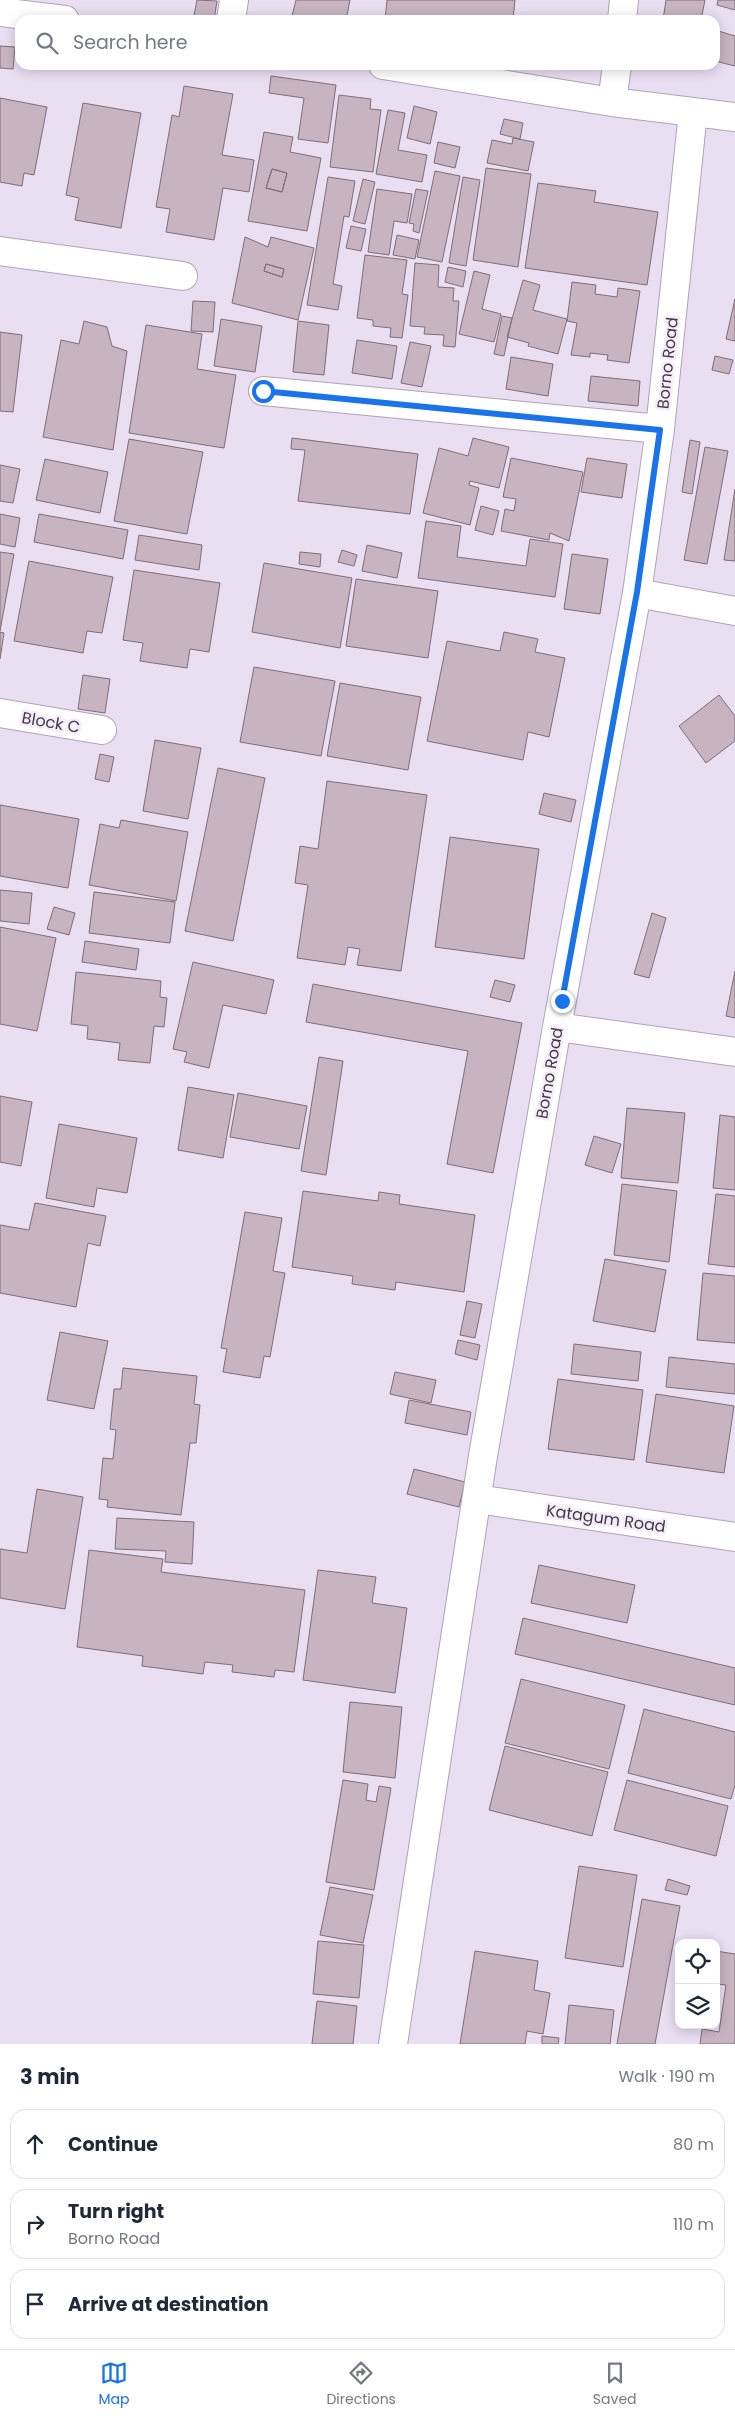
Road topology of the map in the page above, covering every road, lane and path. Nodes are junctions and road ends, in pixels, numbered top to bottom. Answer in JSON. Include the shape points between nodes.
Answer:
{"nodes":[{"id":1,"x":234,"y":0,"type":"edge"},
{"id":2,"x":624,"y":0,"type":"edge"},
{"id":3,"x":0,"y":12,"type":"edge"},
{"id":4,"x":24,"y":15,"type":"edge"},
{"id":5,"x":232,"y":15,"type":"edge"},
{"id":6,"x":622,"y":15,"type":"edge"},
{"id":7,"x":414,"y":70,"type":"edge"},
{"id":8,"x":616,"y":70,"type":"edge"},
{"id":9,"x":612,"y":102,"type":"junction"},
{"id":10,"x":693,"y":112,"type":"junction"},
{"id":11,"x":735,"y":117,"type":"edge"},
{"id":12,"x":0,"y":251,"type":"edge"},
{"id":13,"x":183,"y":276,"type":"dead end"},
{"id":14,"x":263,"y":391,"type":"dead end"},
{"id":15,"x":660,"y":430,"type":"junction"},
{"id":16,"x":637,"y":592,"type":"junction"},
{"id":17,"x":735,"y":610,"type":"edge"},
{"id":18,"x":0,"y":713,"type":"edge"},
{"id":19,"x":102,"y":730,"type":"dead end"},
{"id":20,"x":557,"y":1027,"type":"junction"},
{"id":21,"x":735,"y":1052,"type":"edge"},
{"id":22,"x":477,"y":1498,"type":"junction"},
{"id":23,"x":735,"y":1536,"type":"edge"},
{"id":24,"x":393,"y":2044,"type":"edge"}],
"edges":[{"from":1,"to":5,"type":"street"},
{"from":2,"to":6,"type":"street"},
{"from":3,"to":4,"type":"street"},
{"from":7,"to":9,"type":"street"},
{"from":8,"to":9,"type":"street"},
{"from":9,"to":10,"type":"street"},
{"from":10,"to":11,"type":"street"},
{"from":10,"to":15,"type":"street","name":"Borno Road"},
{"from":12,"to":13,"type":"street"},
{"from":14,"to":15,"type":"street"},
{"from":15,"to":16,"type":"street","name":"Borno Road"},
{"from":16,"to":17,"type":"street"},
{"from":16,"to":20,"type":"street","name":"Borno Road"},
{"from":18,"to":19,"type":"street","name":"Block C"},
{"from":20,"to":21,"type":"street"},
{"from":20,"to":22,"type":"street","name":"Borno Road"},
{"from":22,"to":23,"type":"street","name":"Katagum Road"},
{"from":22,"to":24,"type":"street","name":"Borno Road"}]}
